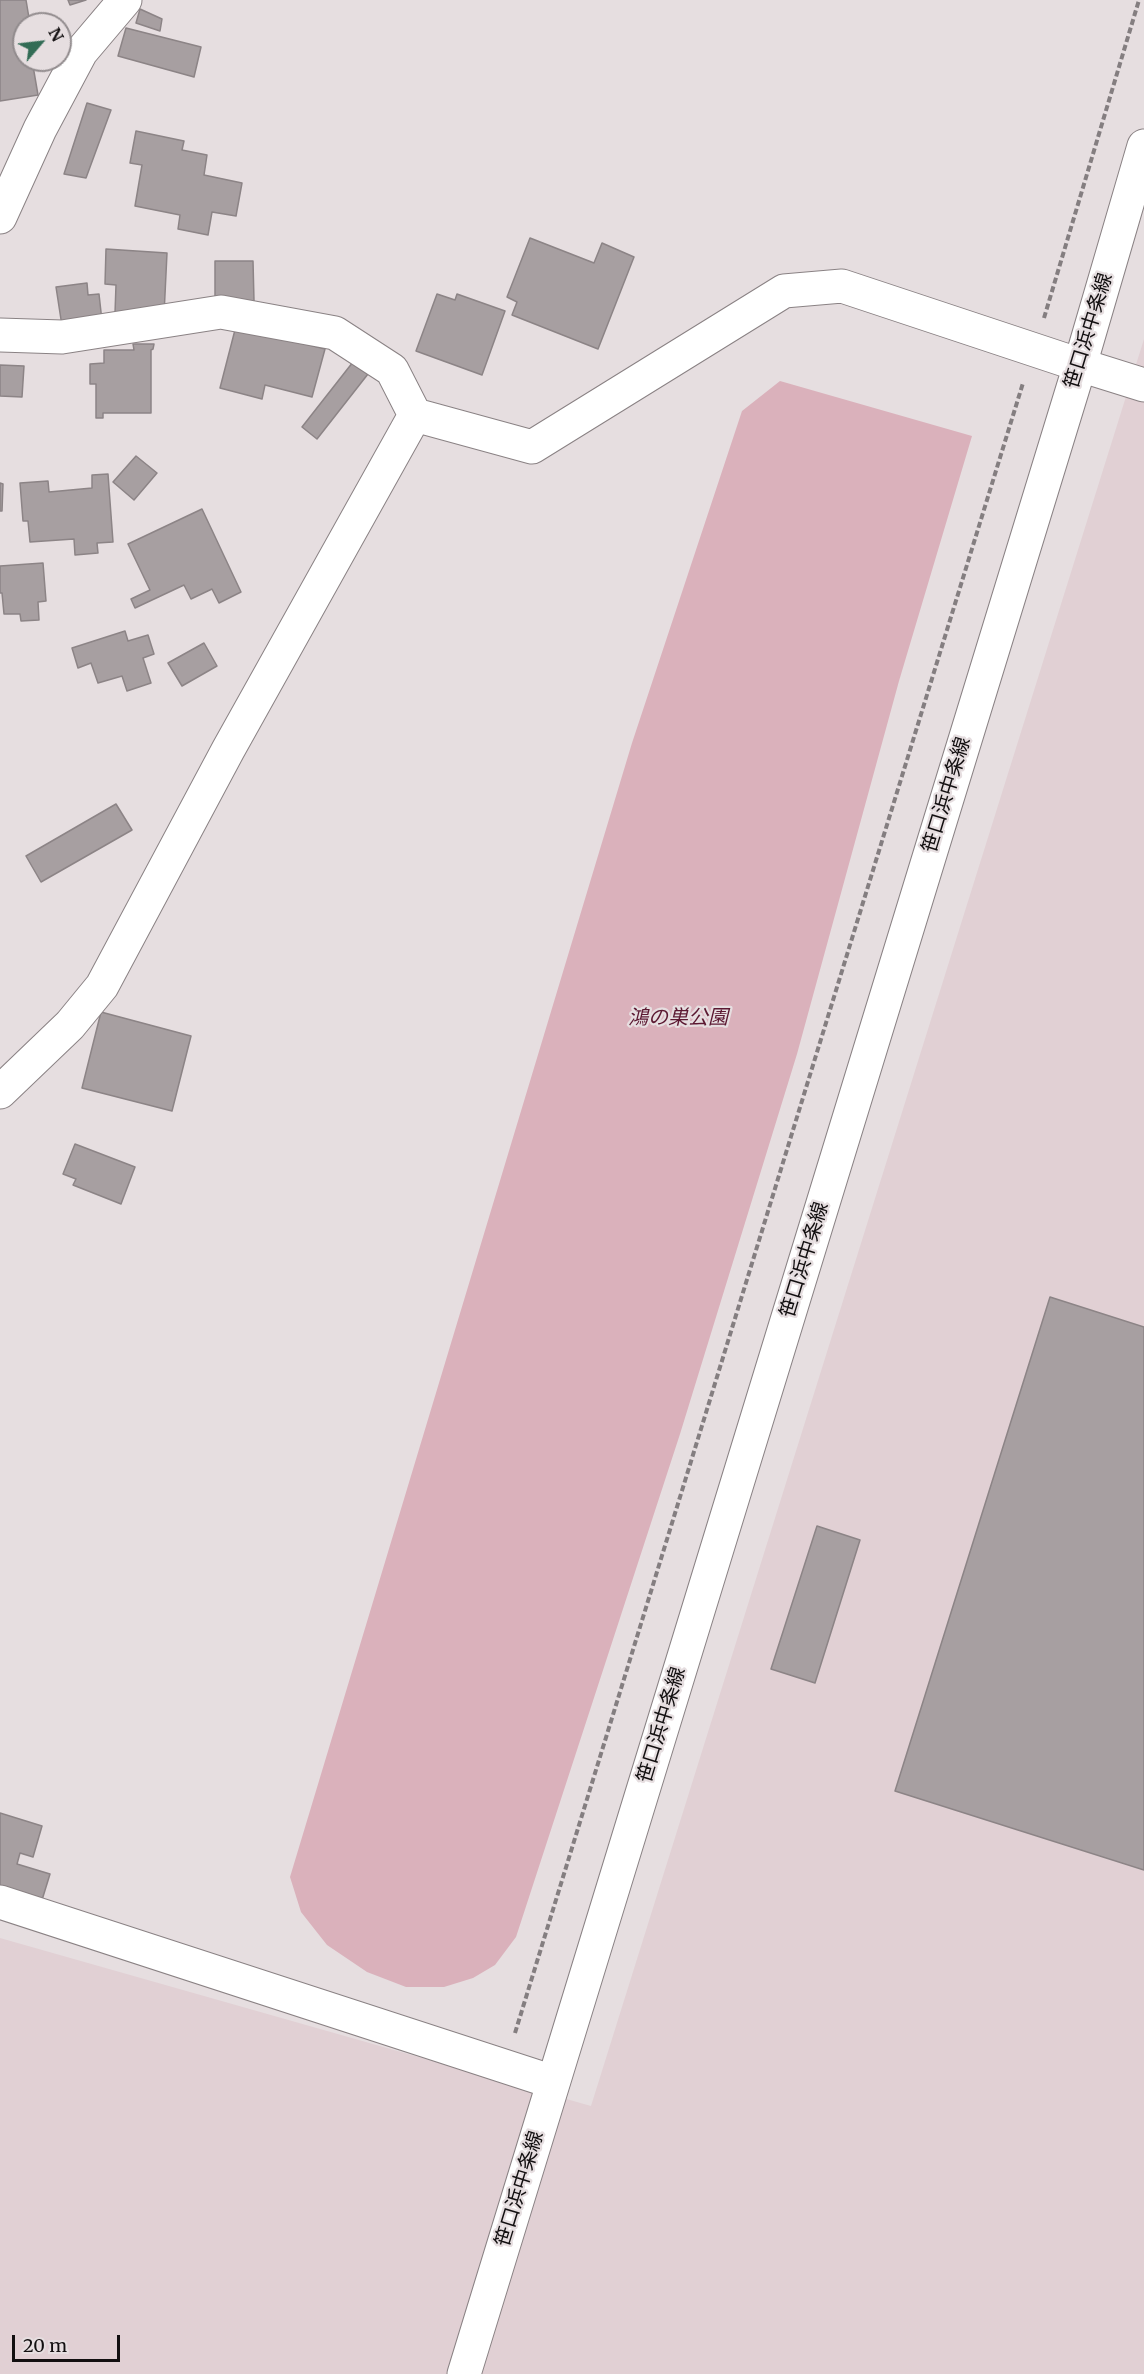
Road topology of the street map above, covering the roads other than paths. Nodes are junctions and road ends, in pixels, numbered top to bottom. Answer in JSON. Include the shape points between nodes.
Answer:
{"nodes":[{"id":1,"x":125,"y":0,"type":"edge"},
{"id":2,"x":1144,"y":146,"type":"edge"},
{"id":3,"x":0,"y":217,"type":"edge"},
{"id":4,"x":0,"y":335,"type":"edge"},
{"id":5,"x":1080,"y":365,"type":"junction"},
{"id":6,"x":1144,"y":385,"type":"edge"},
{"id":7,"x":415,"y":415,"type":"junction"},
{"id":8,"x":0,"y":1091,"type":"edge"},
{"id":9,"x":0,"y":1902,"type":"edge"},
{"id":10,"x":553,"y":2082,"type":"junction"},
{"id":11,"x":464,"y":2374,"type":"edge"}],
"edges":[{"from":1,"to":3,"type":"street","via":[[81,52]]},
{"from":2,"to":5,"type":"street","name":"笹口浜中条線"},
{"from":4,"to":7,"type":"street","via":[[62,337],[221,312],[336,333],[392,370]]},
{"from":5,"to":6,"type":"street"},
{"from":5,"to":7,"type":"street","via":[[842,286],[784,291],[532,447]]},
{"from":5,"to":10,"type":"street","name":"笹口浜中条線"},
{"from":7,"to":8,"type":"street","via":[[102,986],[70,1025]]},
{"from":9,"to":10,"type":"street"},
{"from":10,"to":11,"type":"street","name":"笹口浜中条線"}]}
